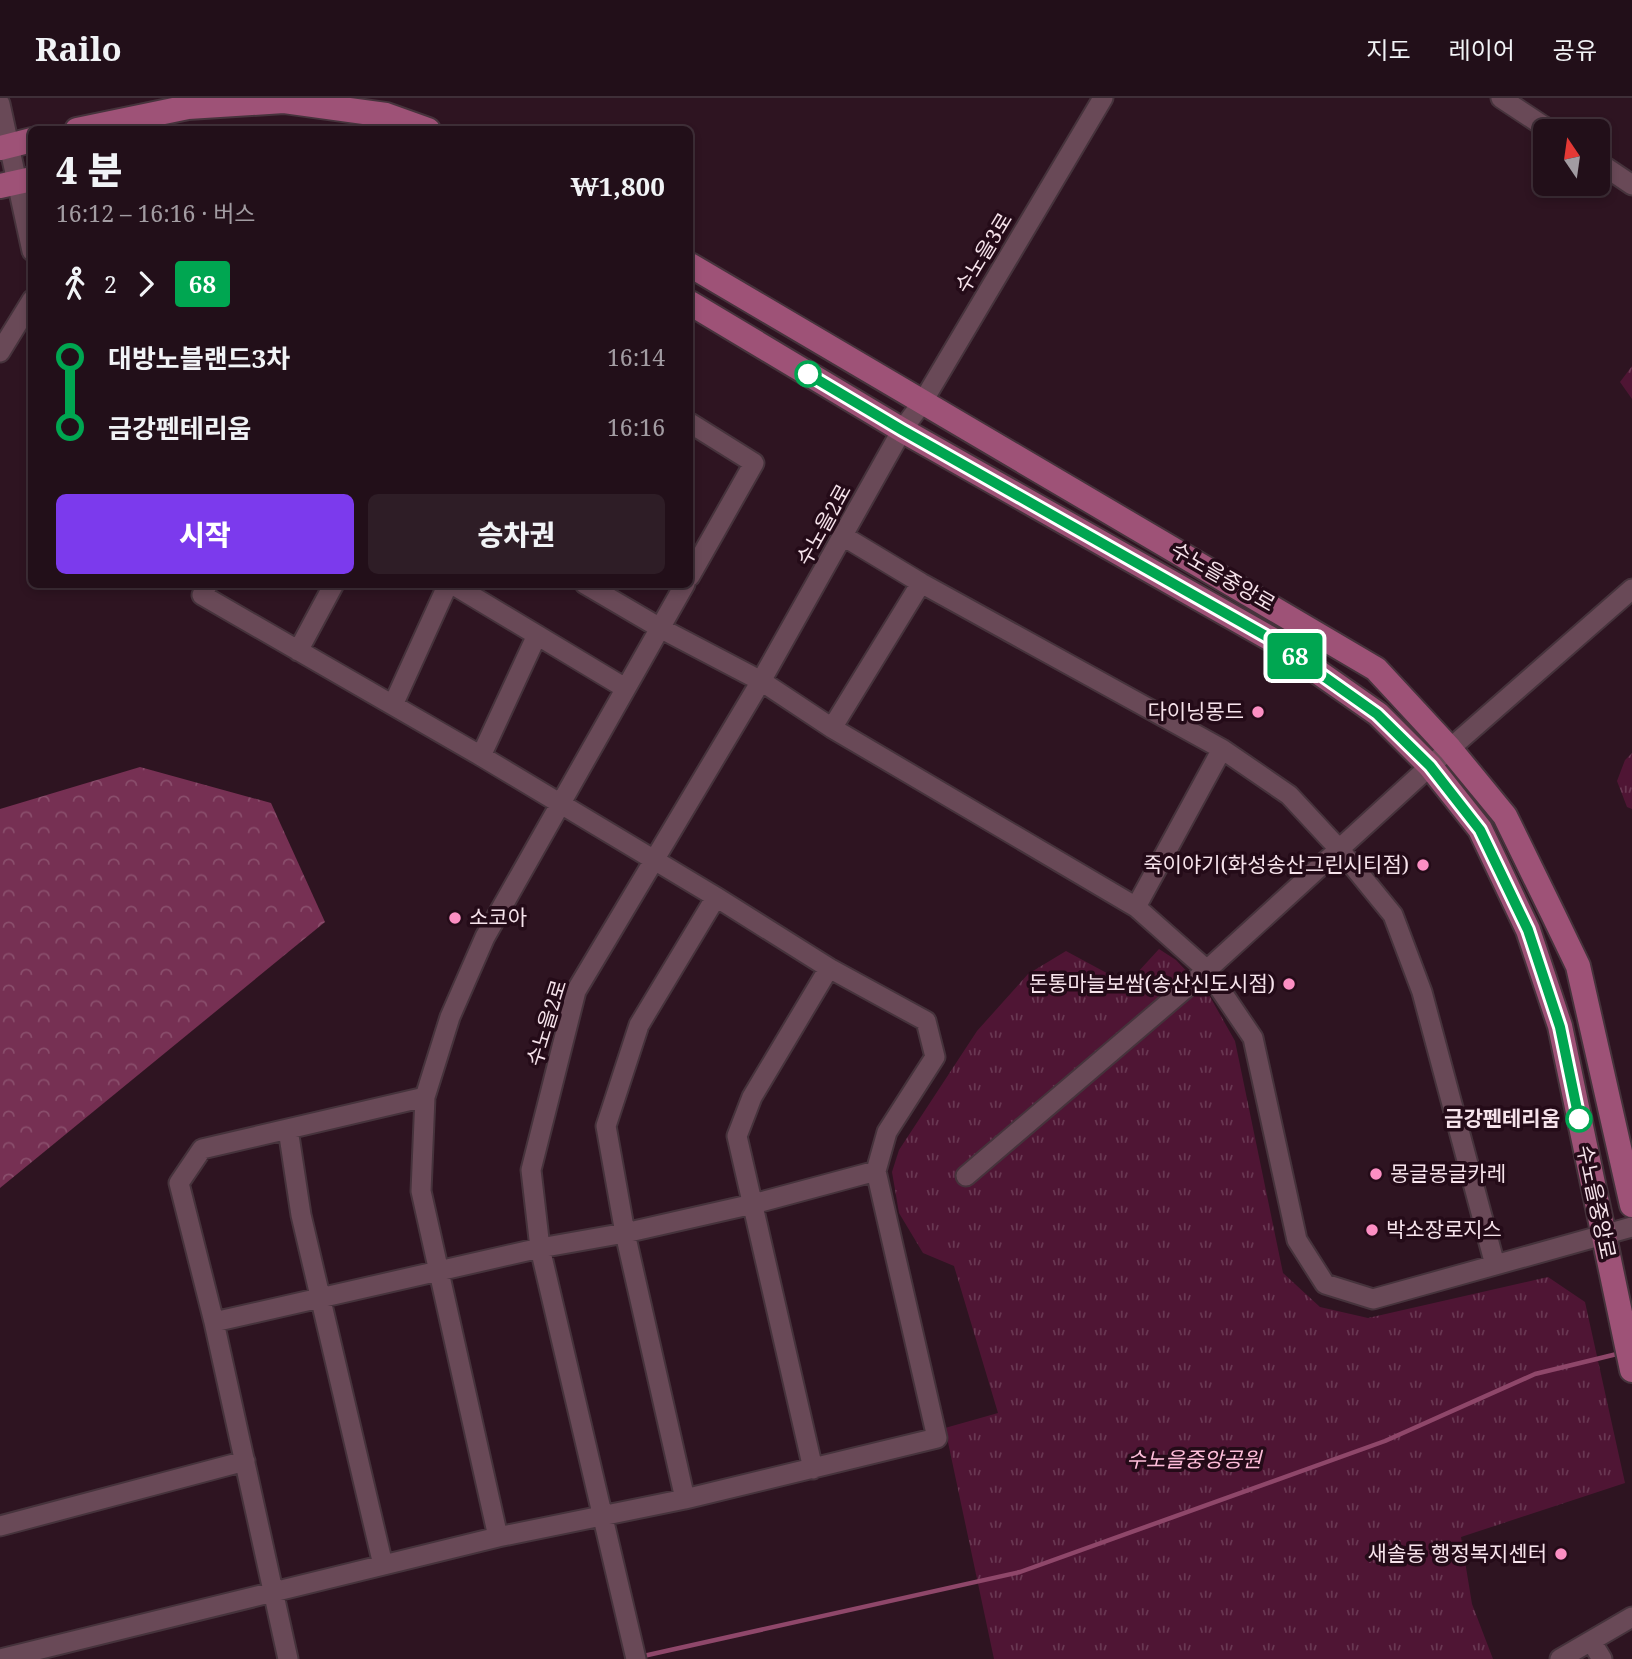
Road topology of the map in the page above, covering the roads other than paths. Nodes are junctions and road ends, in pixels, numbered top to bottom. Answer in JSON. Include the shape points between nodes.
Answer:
{"nodes":[{"id":1,"x":1103,"y":98,"type":"edge"},
{"id":2,"x":1501,"y":98,"type":"edge"},
{"id":3,"x":0,"y":104,"type":"edge"},
{"id":4,"x":1533,"y":119,"type":"edge"},
{"id":5,"x":96,"y":126,"type":"edge"},
{"id":6,"x":416,"y":126,"type":"edge"},
{"id":7,"x":14,"y":144,"type":"edge"},
{"id":8,"x":1610,"y":170,"type":"edge"},
{"id":9,"x":16,"y":182,"type":"edge"},
{"id":10,"x":1632,"y":185,"type":"edge"},
{"id":11,"x":28,"y":234,"type":"edge"},
{"id":12,"x":693,"y":267,"type":"edge"},
{"id":13,"x":693,"y":305,"type":"edge"},
{"id":14,"x":28,"y":306,"type":"edge"},
{"id":15,"x":1,"y":349,"type":"edge"},
{"id":16,"x":922,"y":403,"type":"junction"},
{"id":17,"x":693,"y":425,"type":"edge"},
{"id":18,"x":902,"y":430,"type":"junction"},
{"id":19,"x":843,"y":536,"type":"junction"},
{"id":20,"x":693,"y":570,"type":"edge"},
{"id":21,"x":921,"y":583,"type":"junction"},
{"id":22,"x":206,"y":588,"type":"edge"},
{"id":23,"x":332,"y":588,"type":"edge"},
{"id":24,"x":448,"y":588,"type":"edge"},
{"id":25,"x":457,"y":588,"type":"edge"},
{"id":26,"x":592,"y":588,"type":"edge"},
{"id":27,"x":683,"y":588,"type":"edge"},
{"id":28,"x":1632,"y":589,"type":"edge"},
{"id":29,"x":660,"y":628,"type":"junction"},
{"id":30,"x":537,"y":635,"type":"junction"},
{"id":31,"x":298,"y":650,"type":"junction"},
{"id":32,"x":761,"y":681,"type":"junction"},
{"id":33,"x":625,"y":688,"type":"junction"},
{"id":34,"x":393,"y":705,"type":"junction"},
{"id":35,"x":832,"y":728,"type":"junction"},
{"id":36,"x":1222,"y":749,"type":"junction"},
{"id":37,"x":1450,"y":749,"type":"junction"},
{"id":38,"x":481,"y":756,"type":"junction"},
{"id":39,"x":1430,"y":766,"type":"junction"},
{"id":40,"x":559,"y":804,"type":"junction"},
{"id":41,"x":1340,"y":850,"type":"junction"},
{"id":42,"x":654,"y":862,"type":"junction"},
{"id":43,"x":716,"y":897,"type":"junction"},
{"id":44,"x":1136,"y":907,"type":"junction"},
{"id":45,"x":829,"y":968,"type":"junction"},
{"id":46,"x":1207,"y":970,"type":"junction"},
{"id":47,"x":425,"y":1097,"type":"junction"},
{"id":48,"x":288,"y":1129,"type":"junction"},
{"id":49,"x":876,"y":1171,"type":"junction"},
{"id":50,"x":966,"y":1176,"type":"dead end"},
{"id":51,"x":753,"y":1204,"type":"junction"},
{"id":52,"x":1632,"y":1205,"type":"edge"},
{"id":53,"x":1632,"y":1227,"type":"edge"},
{"id":54,"x":625,"y":1233,"type":"junction"},
{"id":55,"x":1602,"y":1235,"type":"junction"},
{"id":56,"x":540,"y":1248,"type":"junction"},
{"id":57,"x":1495,"y":1265,"type":"junction"},
{"id":58,"x":437,"y":1271,"type":"junction"},
{"id":59,"x":321,"y":1298,"type":"junction"},
{"id":60,"x":214,"y":1322,"type":"junction"},
{"id":61,"x":1632,"y":1370,"type":"edge"},
{"id":62,"x":245,"y":1461,"type":"junction"},
{"id":63,"x":813,"y":1469,"type":"junction"},
{"id":64,"x":685,"y":1499,"type":"junction"},
{"id":65,"x":603,"y":1515,"type":"junction"},
{"id":66,"x":0,"y":1526,"type":"edge"},
{"id":67,"x":498,"y":1537,"type":"junction"},
{"id":68,"x":383,"y":1565,"type":"junction"},
{"id":69,"x":274,"y":1592,"type":"junction"},
{"id":70,"x":1632,"y":1616,"type":"edge"},
{"id":71,"x":1591,"y":1642,"type":"junction"},
{"id":72,"x":0,"y":1659,"type":"edge"},
{"id":73,"x":288,"y":1659,"type":"edge"},
{"id":74,"x":636,"y":1659,"type":"edge"},
{"id":75,"x":1560,"y":1659,"type":"edge"},
{"id":76,"x":1602,"y":1659,"type":"edge"}],
"edges":[{"from":1,"to":16,"type":"street","name":"수노을3로"},
{"from":2,"to":4,"type":"street"},
{"from":3,"to":7,"type":"street"},
{"from":5,"to":6,"type":"main road","via":[[188,107],[284,101],[386,116]]},
{"from":7,"to":9,"type":"street"},
{"from":8,"to":10,"type":"street"},
{"from":9,"to":11,"type":"street"},
{"from":12,"to":16,"type":"main road","name":"수노을중앙로"},
{"from":13,"to":18,"type":"main road","name":"수노을중앙로"},
{"from":14,"to":15,"type":"street"},
{"from":16,"to":18,"type":"street","name":"수노을3로"},
{"from":16,"to":37,"type":"main road","name":"수노을중앙로","via":[[1376,669]]},
{"from":17,"to":20,"type":"street","via":[[754,463]]},
{"from":18,"to":19,"type":"street","name":"수노을2로"},
{"from":18,"to":39,"type":"main road","name":"수노을중앙로","via":[[1271,639],[1377,714]]},
{"from":19,"to":21,"type":"street"},
{"from":19,"to":32,"type":"street","name":"수노을2로"},
{"from":21,"to":35,"type":"street"},
{"from":21,"to":36,"type":"street"},
{"from":22,"to":31,"type":"street","via":[[202,595]]},
{"from":23,"to":31,"type":"street"},
{"from":24,"to":34,"type":"street"},
{"from":25,"to":30,"type":"street"},
{"from":26,"to":29,"type":"street"},
{"from":27,"to":29,"type":"street"},
{"from":28,"to":37,"type":"street"},
{"from":29,"to":32,"type":"street"},
{"from":29,"to":33,"type":"street"},
{"from":30,"to":33,"type":"street"},
{"from":30,"to":38,"type":"street"},
{"from":31,"to":34,"type":"street"},
{"from":32,"to":35,"type":"street"},
{"from":32,"to":42,"type":"street","name":"수노을2로"},
{"from":33,"to":40,"type":"street"},
{"from":34,"to":38,"type":"street"},
{"from":35,"to":44,"type":"street"},
{"from":36,"to":41,"type":"street","via":[[1289,795]]},
{"from":36,"to":44,"type":"street"},
{"from":37,"to":39,"type":"street"},
{"from":37,"to":52,"type":"main road","name":"수노을중앙로","via":[[1505,816],[1578,967]]},
{"from":38,"to":40,"type":"street"},
{"from":39,"to":41,"type":"street"},
{"from":39,"to":55,"type":"main road","name":"수노을중앙로","via":[[1480,830],[1528,930],[1560,1027]]},
{"from":40,"to":42,"type":"street"},
{"from":40,"to":47,"type":"street","via":[[485,937],[450,1017]]},
{"from":41,"to":46,"type":"street"},
{"from":41,"to":57,"type":"street","via":[[1393,915],[1422,992]]},
{"from":42,"to":43,"type":"street"},
{"from":42,"to":56,"type":"street","name":"수노을2로","via":[[576,991],[531,1170]]},
{"from":43,"to":45,"type":"street"},
{"from":43,"to":54,"type":"street","via":[[639,1025],[606,1126]]},
{"from":44,"to":46,"type":"street"},
{"from":45,"to":49,"type":"street","via":[[926,1021],[935,1057],[887,1132]]},
{"from":45,"to":51,"type":"street","via":[[752,1097],[737,1136]]},
{"from":46,"to":50,"type":"street"},
{"from":46,"to":57,"type":"street","via":[[1253,1038],[1297,1240],[1325,1284],[1373,1299]]},
{"from":47,"to":48,"type":"street"},
{"from":47,"to":58,"type":"street","via":[[421,1191]]},
{"from":48,"to":59,"type":"street","via":[[301,1215]]},
{"from":48,"to":60,"type":"street","via":[[202,1149],[179,1183]]},
{"from":49,"to":51,"type":"street"},
{"from":49,"to":63,"type":"street","via":[[937,1438]]},
{"from":51,"to":54,"type":"street"},
{"from":51,"to":63,"type":"street"},
{"from":53,"to":55,"type":"street"},
{"from":54,"to":56,"type":"street"},
{"from":54,"to":64,"type":"street"},
{"from":55,"to":57,"type":"street"},
{"from":55,"to":61,"type":"main road","name":"수노을중앙로"},
{"from":56,"to":58,"type":"street"},
{"from":56,"to":65,"type":"street","name":"수노을2로"},
{"from":58,"to":59,"type":"street"},
{"from":58,"to":67,"type":"street"},
{"from":59,"to":60,"type":"street"},
{"from":59,"to":68,"type":"street"},
{"from":60,"to":62,"type":"street"},
{"from":62,"to":66,"type":"street"},
{"from":62,"to":69,"type":"street"},
{"from":63,"to":64,"type":"street"},
{"from":64,"to":65,"type":"street"},
{"from":65,"to":67,"type":"street"},
{"from":65,"to":74,"type":"street","name":"수노을2로"},
{"from":67,"to":68,"type":"street"},
{"from":68,"to":69,"type":"street"},
{"from":69,"to":72,"type":"street"},
{"from":69,"to":73,"type":"street"},
{"from":70,"to":71,"type":"street"},
{"from":71,"to":75,"type":"street"},
{"from":71,"to":76,"type":"street"}]}
